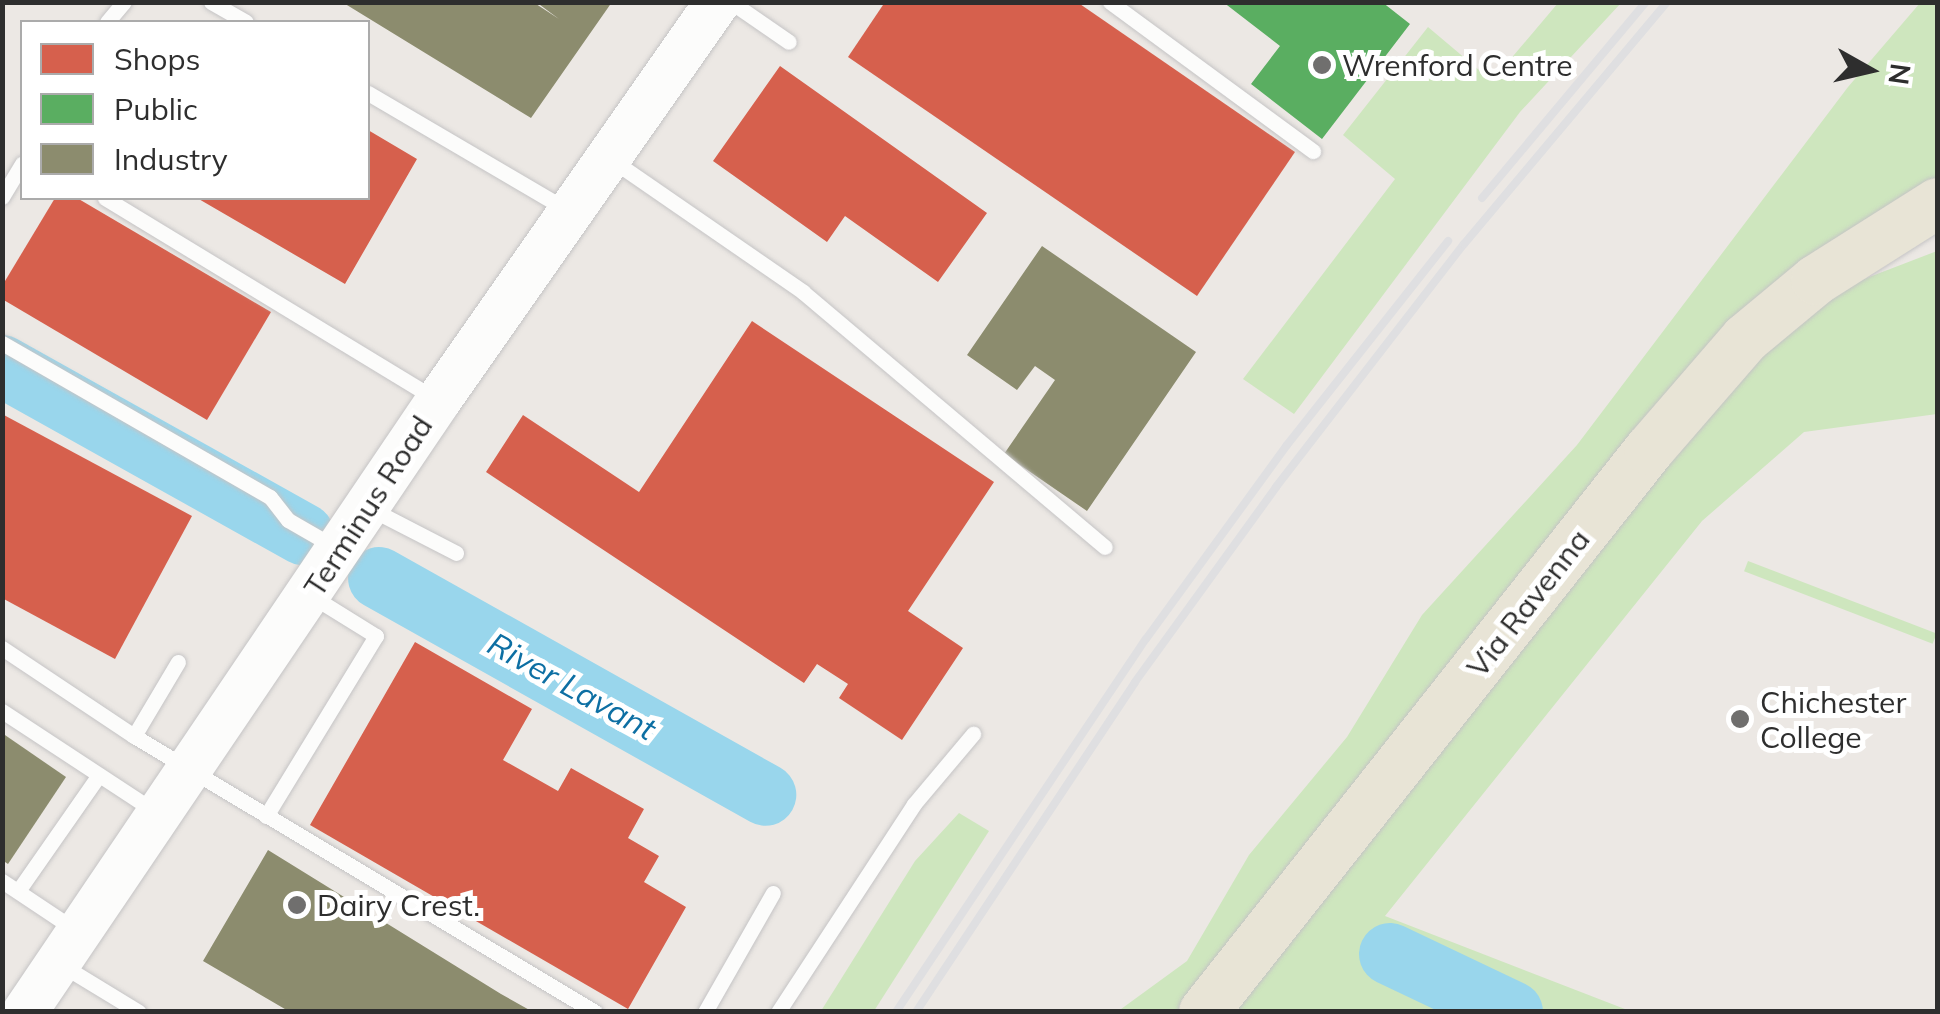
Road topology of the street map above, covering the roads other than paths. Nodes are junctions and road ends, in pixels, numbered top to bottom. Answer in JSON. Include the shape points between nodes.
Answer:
{"nodes":[{"id":1,"x":211,"y":2,"type":"edge"},
{"id":2,"x":717,"y":2,"type":"edge"},
{"id":3,"x":731,"y":2,"type":"edge"},
{"id":4,"x":1110,"y":2,"type":"edge"},
{"id":5,"x":242,"y":20,"type":"edge"},
{"id":6,"x":789,"y":42,"type":"dead end"},
{"id":7,"x":370,"y":94,"type":"edge"},
{"id":8,"x":1313,"y":152,"type":"dead end"},
{"id":9,"x":609,"y":158,"type":"junction"},
{"id":10,"x":20,"y":167,"type":"edge"},
{"id":11,"x":2,"y":197,"type":"edge"},
{"id":12,"x":107,"y":200,"type":"edge"},
{"id":13,"x":1938,"y":203,"type":"edge"},
{"id":14,"x":572,"y":212,"type":"junction"},
{"id":15,"x":1914,"y":231,"type":"edge"},
{"id":16,"x":2,"y":343,"type":"edge"},
{"id":17,"x":438,"y":400,"type":"junction"},
{"id":18,"x":369,"y":508,"type":"junction"},
{"id":19,"x":1104,"y":547,"type":"dead end"},
{"id":20,"x":340,"y":550,"type":"junction"},
{"id":21,"x":456,"y":553,"type":"dead end"},
{"id":22,"x":310,"y":595,"type":"junction"},
{"id":23,"x":2,"y":648,"type":"edge"},
{"id":24,"x":178,"y":662,"type":"dead end"},
{"id":25,"x":2,"y":712,"type":"edge"},
{"id":26,"x":973,"y":734,"type":"dead end"},
{"id":27,"x":134,"y":736,"type":"junction"},
{"id":28,"x":189,"y":770,"type":"junction"},
{"id":29,"x":99,"y":775,"type":"junction"},
{"id":30,"x":159,"y":814,"type":"junction"},
{"id":31,"x":266,"y":816,"type":"junction"},
{"id":32,"x":2,"y":881,"type":"edge"},
{"id":33,"x":18,"y":891,"type":"junction"},
{"id":34,"x":773,"y":893,"type":"dead end"},
{"id":35,"x":68,"y":946,"type":"junction"},
{"id":36,"x":24,"y":1012,"type":"edge"},
{"id":37,"x":139,"y":1012,"type":"edge"},
{"id":38,"x":595,"y":1012,"type":"edge"},
{"id":39,"x":705,"y":1012,"type":"edge"},
{"id":40,"x":778,"y":1012,"type":"edge"},
{"id":41,"x":1204,"y":1012,"type":"edge"}],
"edges":[{"from":1,"to":5,"type":"lane"},
{"from":2,"to":9,"type":"street","name":"Terminus Road"},
{"from":3,"to":6,"type":"lane"},
{"from":4,"to":8,"type":"lane"},
{"from":7,"to":14,"type":"lane"},
{"from":9,"to":14,"type":"street","name":"Terminus Road"},
{"from":9,"to":19,"type":"lane","via":[[803,292]]},
{"from":10,"to":11,"type":"lane"},
{"from":12,"to":17,"type":"lane"},
{"from":13,"to":15,"type":"main road","name":"Via Ravenna"},
{"from":14,"to":17,"type":"street","name":"Terminus Road"},
{"from":15,"to":41,"type":"main road","name":"Via Ravenna","via":[[1816,280],[1746,338],[1649,450]]},
{"from":16,"to":20,"type":"lane","via":[[270,498],[288,520]]},
{"from":17,"to":18,"type":"street","name":"Terminus Road"},
{"from":18,"to":20,"type":"street","name":"Terminus Road"},
{"from":18,"to":21,"type":"lane"},
{"from":20,"to":22,"type":"street","name":"Terminus Road"},
{"from":22,"to":28,"type":"street","name":"Terminus Road"},
{"from":22,"to":31,"type":"lane","via":[[376,636]]},
{"from":23,"to":27,"type":"lane"},
{"from":24,"to":27,"type":"lane"},
{"from":25,"to":29,"type":"lane"},
{"from":26,"to":40,"type":"lane","via":[[914,804]]},
{"from":27,"to":28,"type":"lane"},
{"from":28,"to":30,"type":"street","name":"Terminus Road"},
{"from":28,"to":31,"type":"lane"},
{"from":29,"to":30,"type":"lane"},
{"from":29,"to":33,"type":"lane"},
{"from":30,"to":35,"type":"street","name":"Terminus Road"},
{"from":31,"to":38,"type":"lane"},
{"from":32,"to":33,"type":"lane"},
{"from":33,"to":35,"type":"lane"},
{"from":34,"to":39,"type":"lane"},
{"from":35,"to":36,"type":"street","name":"Terminus Road"},
{"from":35,"to":37,"type":"lane"}]}
